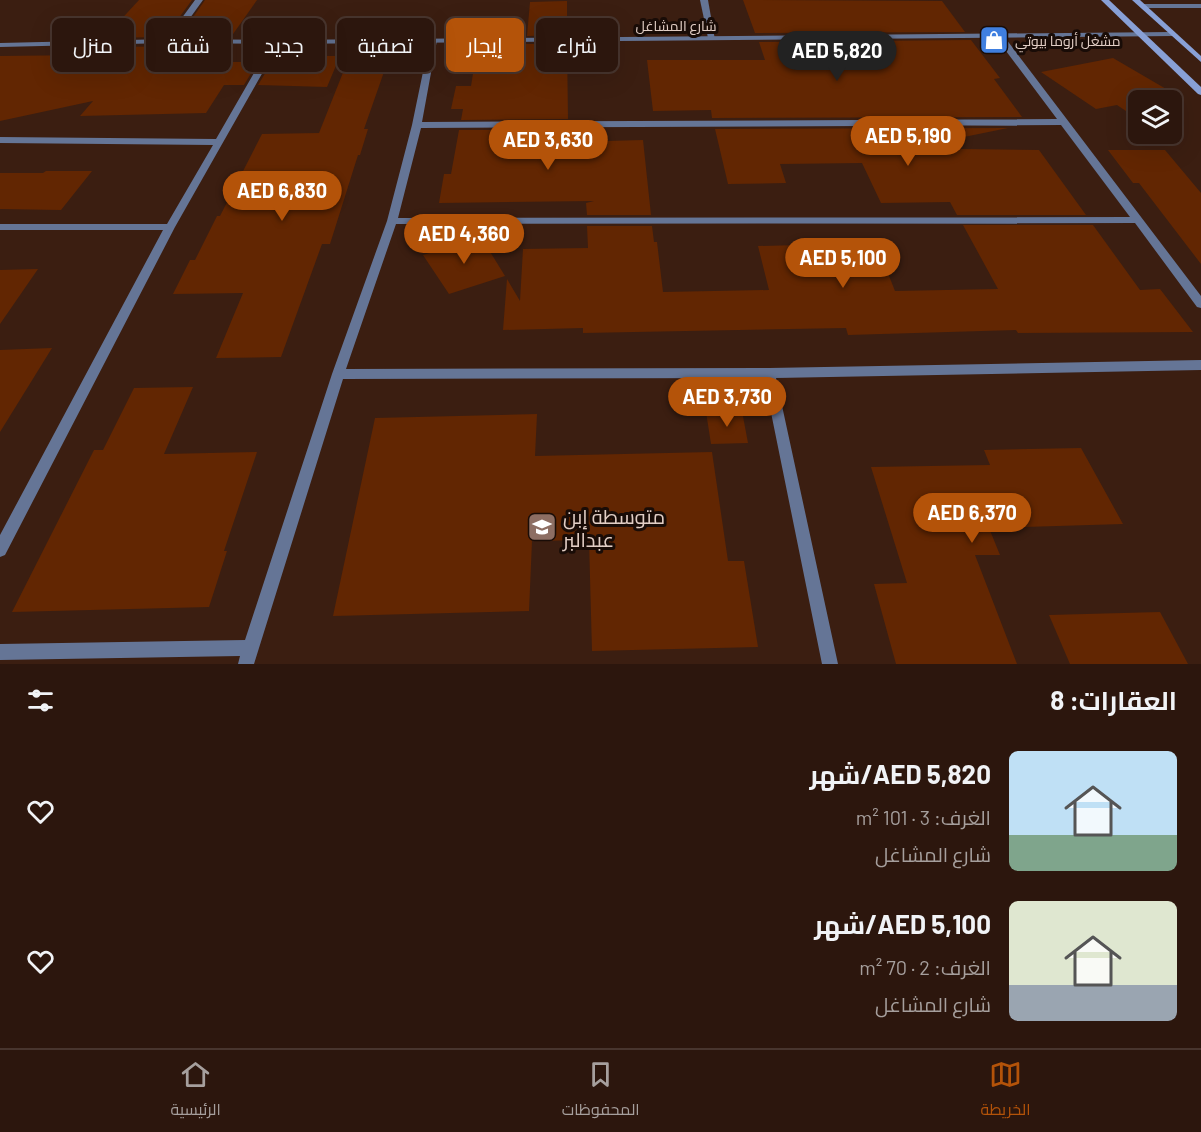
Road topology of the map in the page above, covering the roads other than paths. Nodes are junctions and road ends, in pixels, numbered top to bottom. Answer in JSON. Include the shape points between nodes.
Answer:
{"nodes":[{"id":1,"x":199,"y":0,"type":"edge"},
{"id":2,"x":704,"y":0,"type":"edge"},
{"id":3,"x":1105,"y":0,"type":"edge"},
{"id":4,"x":1139,"y":3,"type":"edge"},
{"id":5,"x":1201,"y":6,"type":"edge"},
{"id":6,"x":186,"y":18,"type":"edge"},
{"id":7,"x":1139,"y":34,"type":"junction"},
{"id":8,"x":1171,"y":34,"type":"junction"},
{"id":9,"x":1000,"y":37,"type":"junction"},
{"id":10,"x":712,"y":38,"type":"junction"},
{"id":11,"x":434,"y":40,"type":"edge"},
{"id":12,"x":146,"y":41,"type":"edge"},
{"id":13,"x":0,"y":45,"type":"edge"},
{"id":14,"x":1201,"y":60,"type":"edge"},
{"id":15,"x":259,"y":72,"type":"edge"},
{"id":16,"x":427,"y":72,"type":"edge"},
{"id":17,"x":1201,"y":92,"type":"edge"},
{"id":18,"x":1064,"y":122,"type":"junction"},
{"id":19,"x":417,"y":125,"type":"junction"},
{"id":20,"x":0,"y":140,"type":"edge"},
{"id":21,"x":220,"y":142,"type":"junction"},
{"id":22,"x":1138,"y":220,"type":"junction"},
{"id":23,"x":392,"y":221,"type":"junction"},
{"id":24,"x":0,"y":227,"type":"edge"},
{"id":25,"x":170,"y":227,"type":"junction"},
{"id":26,"x":1201,"y":304,"type":"edge"},
{"id":27,"x":1201,"y":365,"type":"edge"},
{"id":28,"x":338,"y":374,"type":"junction"},
{"id":29,"x":769,"y":374,"type":"junction"},
{"id":30,"x":0,"y":550,"type":"edge"},
{"id":31,"x":0,"y":652,"type":"edge"},
{"id":32,"x":248,"y":656,"type":"edge"},
{"id":33,"x":830,"y":664,"type":"edge"}],
"edges":[{"from":1,"to":6,"type":"street"},
{"from":2,"to":10,"type":"street"},
{"from":3,"to":7,"type":"main road"},
{"from":4,"to":5,"type":"street"},
{"from":4,"to":8,"type":"main road"},
{"from":7,"to":8,"type":"street","name":"شارع المشاغل"},
{"from":7,"to":9,"type":"street","name":"شارع المشاغل"},
{"from":7,"to":17,"type":"main road"},
{"from":8,"to":14,"type":"main road"},
{"from":9,"to":10,"type":"street","name":"شارع المشاغل"},
{"from":9,"to":18,"type":"street"},
{"from":10,"to":11,"type":"street","name":"شارع المشاغل"},
{"from":12,"to":13,"type":"street","name":"شارع المشاغل"},
{"from":15,"to":21,"type":"street"},
{"from":16,"to":19,"type":"street"},
{"from":18,"to":19,"type":"street"},
{"from":18,"to":22,"type":"street"},
{"from":19,"to":23,"type":"street"},
{"from":20,"to":21,"type":"street"},
{"from":21,"to":25,"type":"street"},
{"from":22,"to":23,"type":"street"},
{"from":22,"to":26,"type":"street"},
{"from":23,"to":28,"type":"street"},
{"from":24,"to":25,"type":"street"},
{"from":25,"to":30,"type":"street"},
{"from":27,"to":29,"type":"street"},
{"from":28,"to":29,"type":"street"},
{"from":28,"to":32,"type":"street"},
{"from":29,"to":33,"type":"street"},
{"from":31,"to":32,"type":"street"}]}
